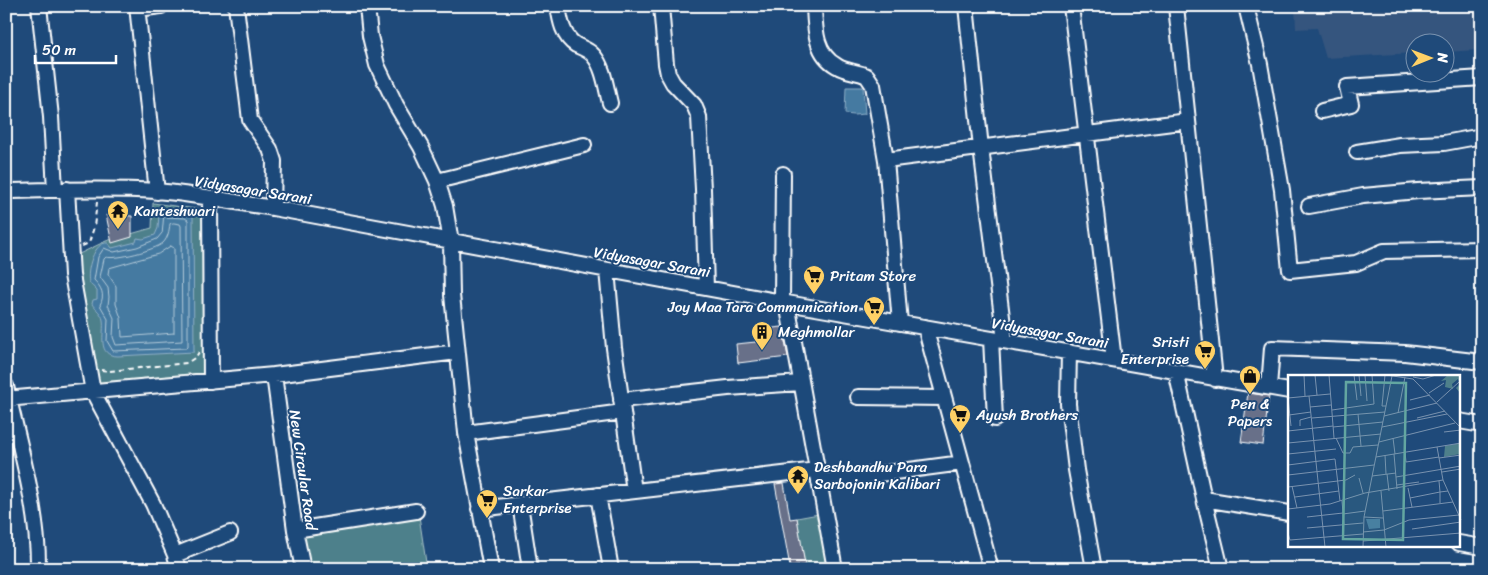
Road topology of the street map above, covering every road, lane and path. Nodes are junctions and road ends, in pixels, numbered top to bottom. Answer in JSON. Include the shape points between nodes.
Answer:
{"nodes":[{"id":1,"x":39,"y":6,"type":"edge"},
{"id":2,"x":161,"y":6,"type":"edge"},
{"id":3,"x":236,"y":6,"type":"edge"},
{"id":4,"x":367,"y":6,"type":"edge"},
{"id":5,"x":558,"y":6,"type":"edge"},
{"id":6,"x":661,"y":6,"type":"edge"},
{"id":7,"x":814,"y":6,"type":"edge"},
{"id":8,"x":966,"y":6,"type":"edge"},
{"id":9,"x":1071,"y":6,"type":"edge"},
{"id":10,"x":1176,"y":6,"type":"edge"},
{"id":11,"x":1246,"y":6,"type":"edge"},
{"id":12,"x":138,"y":8,"type":"edge"},
{"id":13,"x":1482,"y":78,"type":"edge"},
{"id":14,"x":610,"y":104,"type":"dead end"},
{"id":15,"x":1322,"y":111,"type":"dead end"},
{"id":16,"x":1188,"y":121,"type":"junction"},
{"id":17,"x":1086,"y":134,"type":"junction"},
{"id":18,"x":1482,"y":136,"type":"edge"},
{"id":19,"x":584,"y":145,"type":"dead end"},
{"id":20,"x":981,"y":148,"type":"junction"},
{"id":21,"x":1358,"y":152,"type":"dead end"},
{"id":22,"x":886,"y":160,"type":"junction"},
{"id":23,"x":784,"y":174,"type":"dead end"},
{"id":24,"x":436,"y":181,"type":"junction"},
{"id":25,"x":1482,"y":188,"type":"edge"},
{"id":26,"x":61,"y":190,"type":"junction"},
{"id":27,"x":6,"y":192,"type":"edge"},
{"id":28,"x":161,"y":192,"type":"junction"},
{"id":29,"x":210,"y":198,"type":"junction"},
{"id":30,"x":96,"y":201,"type":"dead end"},
{"id":31,"x":1309,"y":206,"type":"dead end"},
{"id":32,"x":273,"y":208,"type":"junction"},
{"id":33,"x":451,"y":242,"type":"junction"},
{"id":34,"x":81,"y":246,"type":"dead end"},
{"id":35,"x":1482,"y":249,"type":"edge"},
{"id":36,"x":607,"y":270,"type":"junction"},
{"id":37,"x":706,"y":288,"type":"junction"},
{"id":38,"x":784,"y":302,"type":"junction"},
{"id":39,"x":900,"y":323,"type":"junction"},
{"id":40,"x":925,"y":327,"type":"junction"},
{"id":41,"x":991,"y":339,"type":"junction"},
{"id":42,"x":1005,"y":341,"type":"junction"},
{"id":43,"x":200,"y":347,"type":"dead end"},
{"id":44,"x":457,"y":352,"type":"junction"},
{"id":45,"x":1069,"y":352,"type":"junction"},
{"id":46,"x":1114,"y":360,"type":"junction"},
{"id":47,"x":1482,"y":362,"type":"edge"},
{"id":48,"x":98,"y":368,"type":"dead end"},
{"id":49,"x":1176,"y":371,"type":"junction"},
{"id":50,"x":274,"y":375,"type":"junction"},
{"id":51,"x":1215,"y":379,"type":"junction"},
{"id":52,"x":211,"y":381,"type":"junction"},
{"id":53,"x":801,"y":384,"type":"junction"},
{"id":54,"x":1269,"y":387,"type":"junction"},
{"id":55,"x":1288,"y":391,"type":"edge"},
{"id":56,"x":93,"y":392,"type":"junction"},
{"id":57,"x":7,"y":395,"type":"edge"},
{"id":58,"x":858,"y":398,"type":"dead end"},
{"id":59,"x":944,"y":398,"type":"junction"},
{"id":60,"x":622,"y":406,"type":"junction"},
{"id":61,"x":995,"y":418,"type":"dead end"},
{"id":62,"x":1460,"y":421,"type":"edge"},
{"id":63,"x":1482,"y":424,"type":"edge"},
{"id":64,"x":466,"y":433,"type":"junction"},
{"id":65,"x":962,"y":463,"type":"junction"},
{"id":66,"x":818,"y":476,"type":"junction"},
{"id":67,"x":634,"y":491,"type":"junction"},
{"id":68,"x":598,"y":495,"type":"junction"},
{"id":69,"x":1204,"y":498,"type":"junction"},
{"id":70,"x":520,"y":504,"type":"junction"},
{"id":71,"x":479,"y":509,"type":"junction"},
{"id":72,"x":416,"y":511,"type":"dead end"},
{"id":73,"x":1288,"y":514,"type":"edge"},
{"id":74,"x":295,"y":530,"type":"junction"},
{"id":75,"x":230,"y":533,"type":"dead end"},
{"id":76,"x":1460,"y":543,"type":"edge"},
{"id":77,"x":1482,"y":547,"type":"edge"},
{"id":78,"x":175,"y":555,"type":"junction"},
{"id":79,"x":38,"y":569,"type":"edge"},
{"id":80,"x":179,"y":569,"type":"edge"},
{"id":81,"x":303,"y":569,"type":"edge"},
{"id":82,"x":491,"y":569,"type":"edge"},
{"id":83,"x":530,"y":569,"type":"edge"},
{"id":84,"x":611,"y":569,"type":"edge"},
{"id":85,"x":835,"y":569,"type":"edge"},
{"id":86,"x":991,"y":569,"type":"edge"},
{"id":87,"x":1094,"y":569,"type":"edge"},
{"id":88,"x":1221,"y":569,"type":"edge"}],
"edges":[{"from":1,"to":26,"type":"street"},
{"from":2,"to":12,"type":"street"},
{"from":3,"to":32,"type":"street","via":[[250,120],[274,160]]},
{"from":4,"to":24,"type":"street","via":[[377,66]]},
{"from":5,"to":14,"type":"street","via":[[567,37],[592,53],[600,66]]},
{"from":6,"to":37,"type":"street","via":[[668,74],[694,105],[699,117]]},
{"from":7,"to":22,"type":"street","via":[[820,50],[838,67],[867,76],[873,85]]},
{"from":8,"to":20,"type":"street"},
{"from":9,"to":17,"type":"street"},
{"from":10,"to":16,"type":"street"},
{"from":11,"to":35,"type":"street","via":[[1260,64],[1282,190],[1290,270],[1356,263],[1384,251]]},
{"from":12,"to":28,"type":"street"},
{"from":13,"to":15,"type":"street","via":[[1347,87],[1351,104]]},
{"from":16,"to":17,"type":"street"},
{"from":16,"to":51,"type":"street"},
{"from":17,"to":20,"type":"street"},
{"from":17,"to":46,"type":"street"},
{"from":18,"to":21,"type":"street"},
{"from":19,"to":24,"type":"street"},
{"from":20,"to":22,"type":"street"},
{"from":20,"to":42,"type":"street"},
{"from":22,"to":39,"type":"street"},
{"from":23,"to":38,"type":"street"},
{"from":24,"to":33,"type":"street","via":[[445,206]]},
{"from":25,"to":31,"type":"street","via":[[1382,194]]},
{"from":26,"to":27,"type":"street","name":"Vidyasagar Sarani"},
{"from":26,"to":28,"type":"street","name":"Vidyasagar Sarani"},
{"from":26,"to":56,"type":"street"},
{"from":28,"to":29,"type":"street","name":"Vidyasagar Sarani"},
{"from":29,"to":32,"type":"street","name":"Vidyasagar Sarani"},
{"from":29,"to":52,"type":"street"},
{"from":30,"to":34,"type":"path","via":[[93,235],[89,243]]},
{"from":32,"to":33,"type":"street","name":"Vidyasagar Sarani"},
{"from":33,"to":36,"type":"street","name":"Vidyasagar Sarani"},
{"from":33,"to":44,"type":"street"},
{"from":36,"to":37,"type":"street","name":"Vidyasagar Sarani"},
{"from":36,"to":60,"type":"street"},
{"from":37,"to":38,"type":"street","name":"Vidyasagar Sarani"},
{"from":38,"to":39,"type":"street","name":"Vidyasagar Sarani"},
{"from":38,"to":53,"type":"street"},
{"from":39,"to":40,"type":"street","name":"Vidyasagar Sarani"},
{"from":40,"to":41,"type":"street","name":"Vidyasagar Sarani"},
{"from":40,"to":59,"type":"street"},
{"from":41,"to":42,"type":"street","name":"Vidyasagar Sarani"},
{"from":41,"to":61,"type":"street"},
{"from":42,"to":45,"type":"street","name":"Vidyasagar Sarani"},
{"from":43,"to":48,"type":"path","via":[[196,357],[186,363],[109,371]]},
{"from":44,"to":50,"type":"street"},
{"from":44,"to":64,"type":"street"},
{"from":45,"to":46,"type":"street","name":"Vidyasagar Sarani"},
{"from":45,"to":87,"type":"street","via":[[1068,404]]},
{"from":46,"to":49,"type":"street","name":"Vidyasagar Sarani"},
{"from":47,"to":54,"type":"street","via":[[1405,353],[1272,348]]},
{"from":49,"to":51,"type":"street","name":"Vidyasagar Sarani"},
{"from":49,"to":69,"type":"street"},
{"from":50,"to":52,"type":"street"},
{"from":50,"to":74,"type":"street","name":"New Circular Road"},
{"from":51,"to":54,"type":"street","name":"Vidyasagar Sarani"},
{"from":52,"to":56,"type":"street"},
{"from":53,"to":60,"type":"street","via":[[728,388]]},
{"from":53,"to":66,"type":"street"},
{"from":54,"to":55,"type":"street","name":"Vidyasagar Sarani"},
{"from":56,"to":57,"type":"street"},
{"from":56,"to":78,"type":"street","via":[[153,504]]},
{"from":57,"to":79,"type":"street","via":[[26,472],[37,536]]},
{"from":58,"to":59,"type":"street"},
{"from":59,"to":65,"type":"street"},
{"from":60,"to":64,"type":"street"},
{"from":60,"to":67,"type":"street"},
{"from":62,"to":63,"type":"street"},
{"from":64,"to":71,"type":"street"},
{"from":65,"to":66,"type":"street"},
{"from":65,"to":86,"type":"street"},
{"from":66,"to":67,"type":"street"},
{"from":66,"to":85,"type":"street"},
{"from":67,"to":68,"type":"street"},
{"from":68,"to":70,"type":"street"},
{"from":68,"to":84,"type":"street"},
{"from":69,"to":73,"type":"street"},
{"from":69,"to":88,"type":"street"},
{"from":70,"to":71,"type":"street"},
{"from":70,"to":83,"type":"street"},
{"from":71,"to":82,"type":"street"},
{"from":72,"to":74,"type":"street"},
{"from":74,"to":81,"type":"street","name":"New Circular Road"},
{"from":75,"to":78,"type":"street"},
{"from":76,"to":77,"type":"street"},
{"from":78,"to":80,"type":"street"}]}
